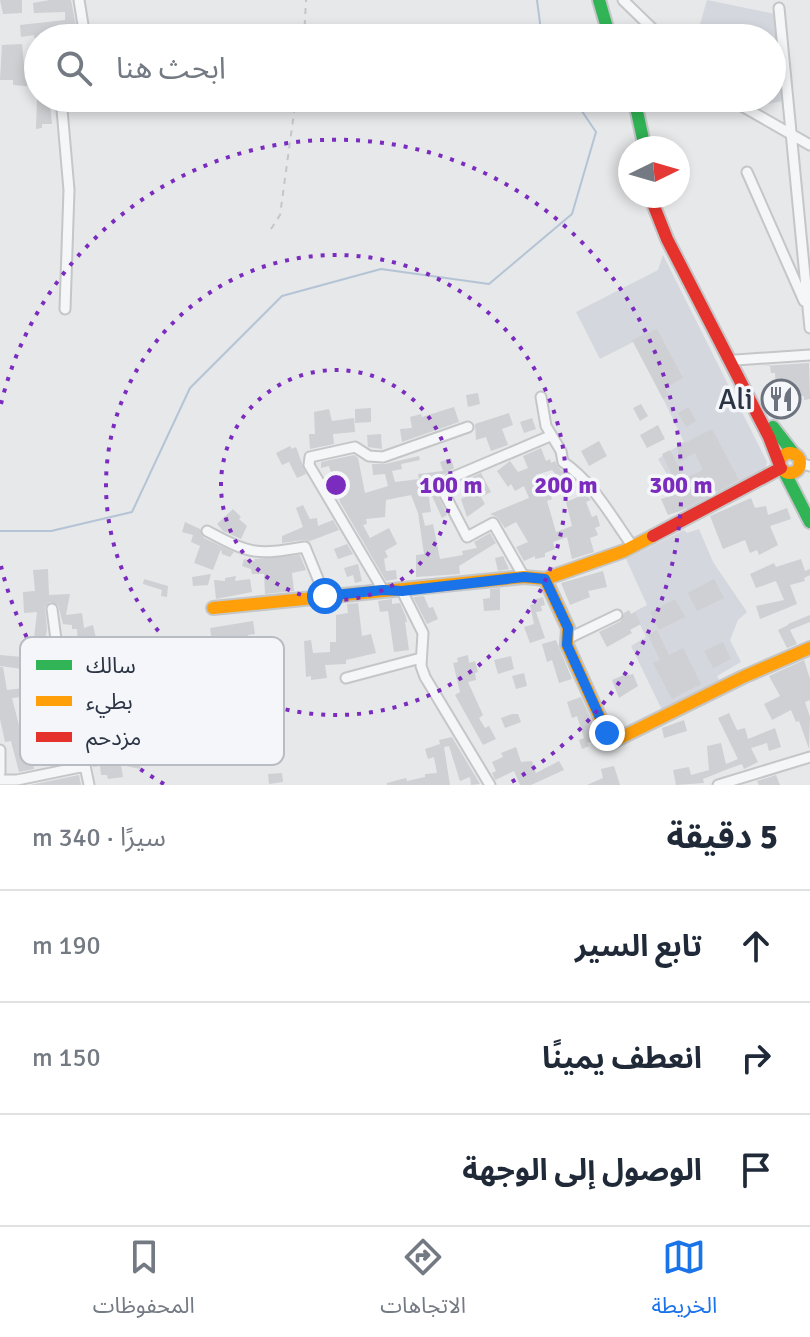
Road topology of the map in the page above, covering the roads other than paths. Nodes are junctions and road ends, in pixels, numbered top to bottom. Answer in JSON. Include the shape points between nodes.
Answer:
{"nodes":[{"id":1,"x":79,"y":0,"type":"edge"},
{"id":2,"x":599,"y":0,"type":"edge"},
{"id":3,"x":610,"y":0,"type":"edge"},
{"id":4,"x":623,"y":0,"type":"edge"},
{"id":5,"x":779,"y":8,"type":"dead end"},
{"id":6,"x":83,"y":24,"type":"edge"},
{"id":7,"x":606,"y":24,"type":"edge"},
{"id":8,"x":616,"y":24,"type":"edge"},
{"id":9,"x":648,"y":24,"type":"edge"},
{"id":10,"x":781,"y":24,"type":"edge"},
{"id":11,"x":786,"y":77,"type":"edge"},
{"id":12,"x":62,"y":112,"type":"edge"},
{"id":13,"x":628,"y":112,"type":"edge"},
{"id":14,"x":637,"y":112,"type":"edge"},
{"id":15,"x":752,"y":112,"type":"edge"},
{"id":16,"x":633,"y":136,"type":"edge"},
{"id":17,"x":642,"y":136,"type":"edge"},
{"id":18,"x":792,"y":136,"type":"junction"},
{"id":19,"x":810,"y":145,"type":"edge"},
{"id":20,"x":747,"y":172,"type":"dead end"},
{"id":21,"x":655,"y":208,"type":"edge"},
{"id":22,"x":663,"y":208,"type":"edge"},
{"id":23,"x":65,"y":309,"type":"dead end"},
{"id":24,"x":808,"y":309,"type":"edge"},
{"id":25,"x":810,"y":328,"type":"edge"},
{"id":26,"x":810,"y":355,"type":"edge"},
{"id":27,"x":736,"y":360,"type":"junction"},
{"id":28,"x":541,"y":397,"type":"dead end"},
{"id":29,"x":468,"y":427,"type":"dead end"},
{"id":30,"x":550,"y":436,"type":"junction"},
{"id":31,"x":800,"y":463,"type":"edge"},
{"id":32,"x":781,"y":467,"type":"junction"},
{"id":33,"x":810,"y":498,"type":"edge"},
{"id":34,"x":810,"y":522,"type":"edge"},
{"id":35,"x":207,"y":531,"type":"dead end"},
{"id":36,"x":633,"y":547,"type":"junction"},
{"id":37,"x":524,"y":577,"type":"junction"},
{"id":38,"x":545,"y":579,"type":"junction"},
{"id":39,"x":383,"y":590,"type":"junction"},
{"id":40,"x":402,"y":591,"type":"junction"},
{"id":41,"x":325,"y":596,"type":"junction"},
{"id":42,"x":213,"y":608,"type":"dead end"},
{"id":43,"x":52,"y":609,"type":"dead end"},
{"id":44,"x":617,"y":615,"type":"dead end"},
{"id":45,"x":56,"y":637,"type":"edge"},
{"id":46,"x":567,"y":639,"type":"junction"},
{"id":47,"x":810,"y":648,"type":"edge"},
{"id":48,"x":421,"y":658,"type":"junction"},
{"id":49,"x":346,"y":678,"type":"dead end"},
{"id":50,"x":0,"y":750,"type":"edge"},
{"id":51,"x":810,"y":757,"type":"edge"},
{"id":52,"x":85,"y":766,"type":"joint"},
{"id":53,"x":0,"y":773,"type":"edge"},
{"id":54,"x":0,"y":780,"type":"edge"},
{"id":55,"x":750,"y":780,"type":"edge"},
{"id":56,"x":89,"y":785,"type":"edge"},
{"id":57,"x":490,"y":785,"type":"edge"},
{"id":58,"x":718,"y":785,"type":"edge"}],
"edges":[{"from":1,"to":6,"type":"street"},
{"from":2,"to":7,"type":"main road"},
{"from":3,"to":8,"type":"main road"},
{"from":4,"to":9,"type":"street"},
{"from":5,"to":10,"type":"street"},
{"from":11,"to":18,"type":"street"},
{"from":12,"to":23,"type":"street","via":[[69,190]]},
{"from":13,"to":16,"type":"main road"},
{"from":14,"to":17,"type":"main road"},
{"from":15,"to":18,"type":"street"},
{"from":18,"to":19,"type":"street"},
{"from":18,"to":24,"type":"street"},
{"from":20,"to":24,"type":"street"},
{"from":21,"to":32,"type":"main road"},
{"from":22,"to":27,"type":"main road"},
{"from":24,"to":25,"type":"street"},
{"from":26,"to":27,"type":"street"},
{"from":27,"to":31,"type":"main road"},
{"from":28,"to":30,"type":"street"},
{"from":29,"to":39,"type":"street","via":[[389,456],[369,456],[355,447],[310,457],[309,465]]},
{"from":30,"to":36,"type":"street","via":[[563,462]]},
{"from":30,"to":37,"type":"street","via":[[451,478],[442,489],[467,537],[493,523]]},
{"from":31,"to":32,"type":"main road","via":[[793,473]]},
{"from":31,"to":32,"type":"main road","via":[[784,454]]},
{"from":31,"to":33,"type":"main road"},
{"from":32,"to":34,"type":"main road"},
{"from":32,"to":36,"type":"main road"},
{"from":35,"to":41,"type":"street","via":[[245,551],[305,547]]},
{"from":36,"to":38,"type":"main road"},
{"from":37,"to":38,"type":"main road"},
{"from":37,"to":40,"type":"main road"},
{"from":38,"to":46,"type":"main road","via":[[568,628]]},
{"from":39,"to":40,"type":"main road"},
{"from":39,"to":41,"type":"main road"},
{"from":40,"to":48,"type":"street","via":[[423,633]]},
{"from":41,"to":42,"type":"main road"},
{"from":43,"to":45,"type":"street"},
{"from":44,"to":46,"type":"street"},
{"from":46,"to":47,"type":"main road","via":[[614,741]]},
{"from":48,"to":49,"type":"street"},
{"from":48,"to":57,"type":"street","via":[[425,677]]},
{"from":50,"to":53,"type":"street"},
{"from":51,"to":55,"type":"street"},
{"from":52,"to":54,"type":"street"},
{"from":52,"to":56,"type":"street"},
{"from":55,"to":58,"type":"street"}]}
